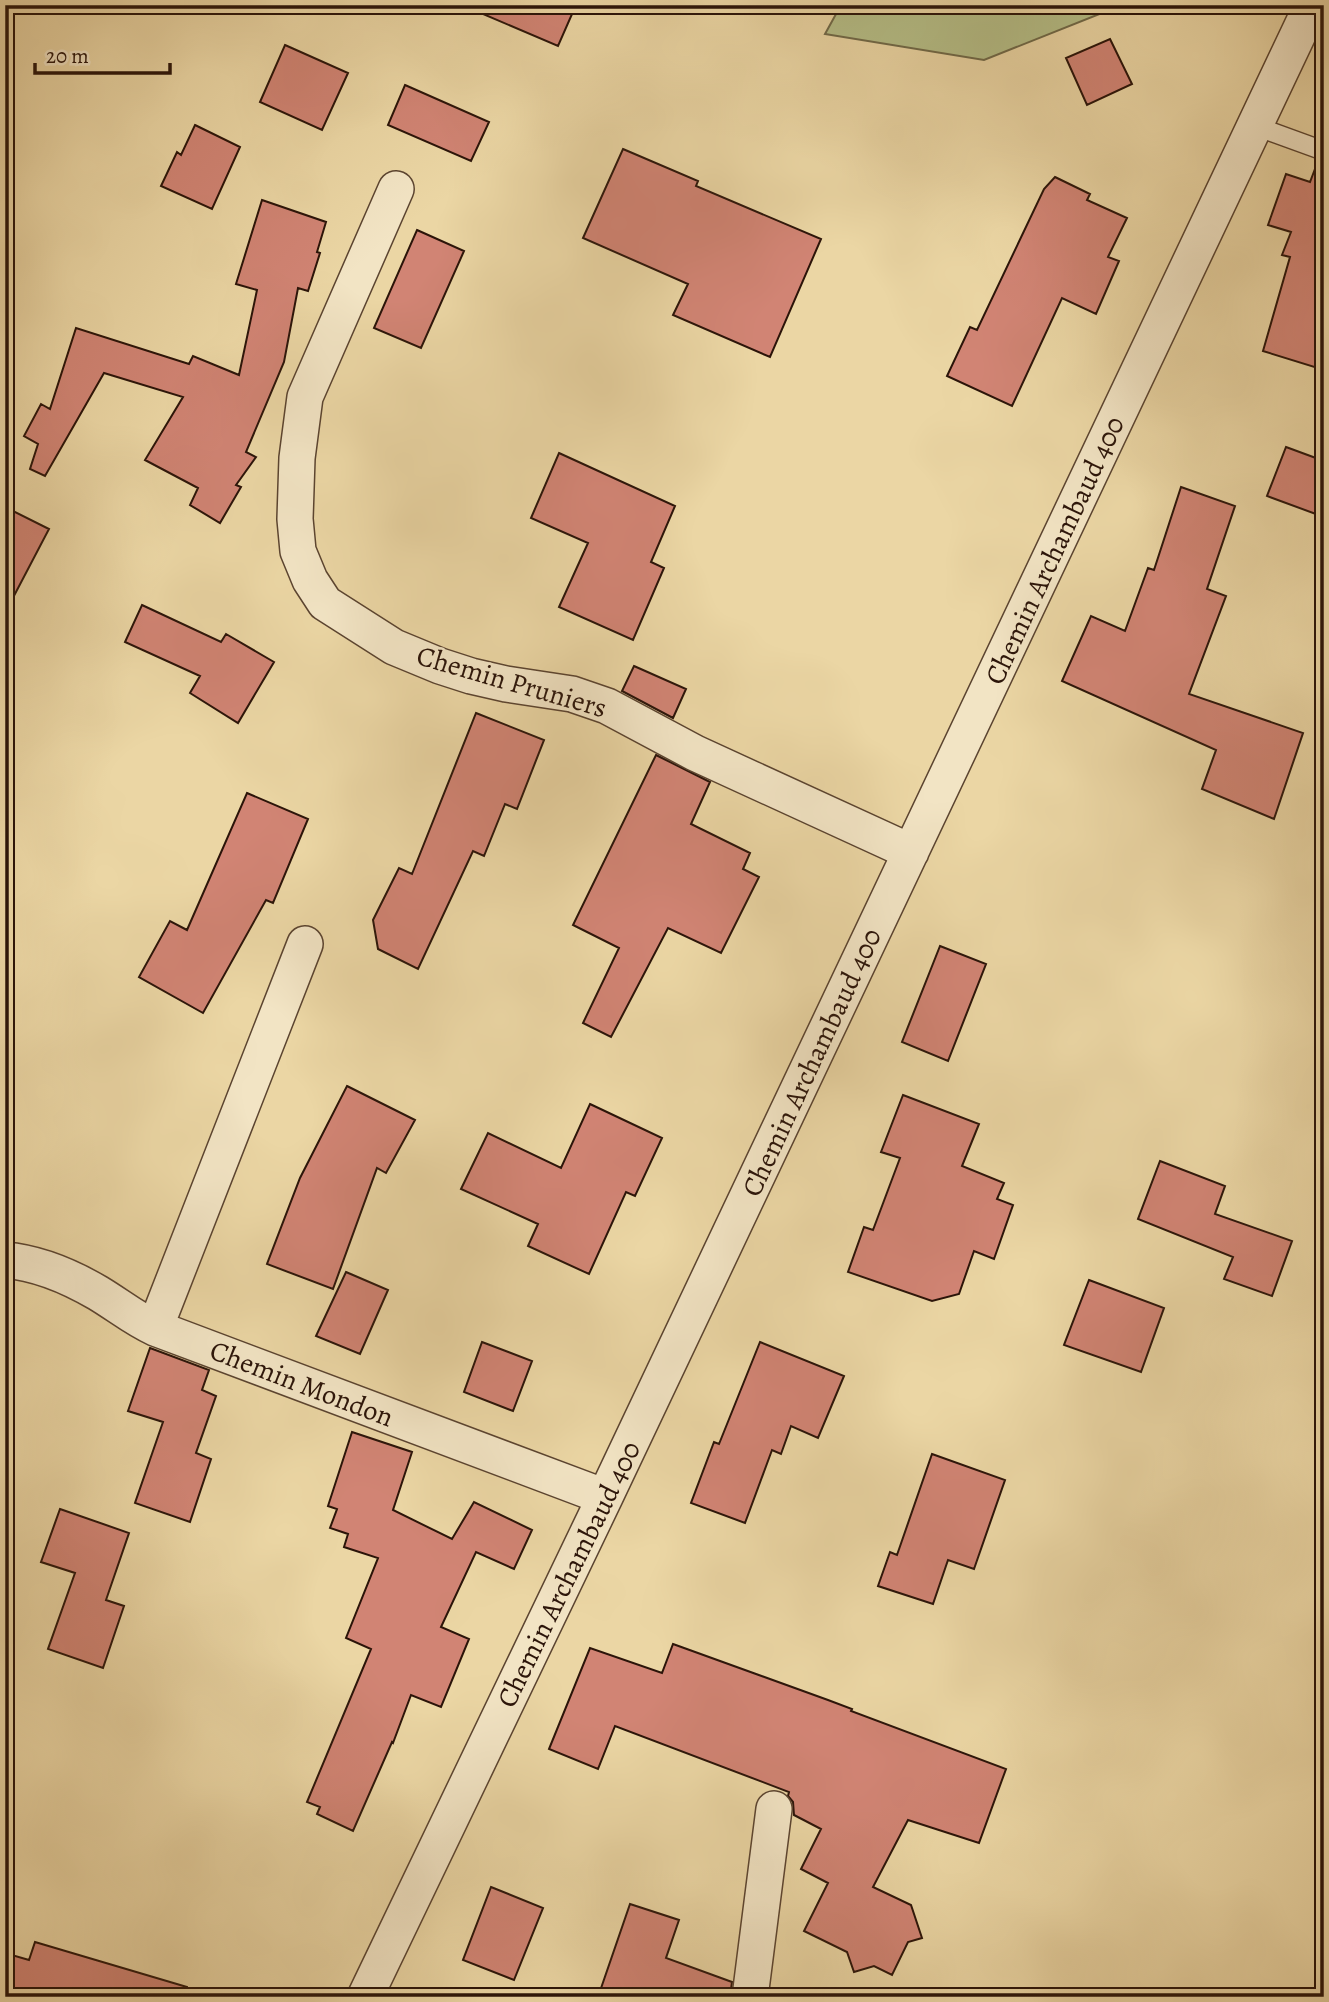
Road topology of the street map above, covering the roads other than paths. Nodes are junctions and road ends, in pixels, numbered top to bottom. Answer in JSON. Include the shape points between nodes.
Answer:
{"nodes":[{"id":1,"x":1312,"y":5,"type":"edge"},
{"id":2,"x":1255,"y":126,"type":"junction"},
{"id":3,"x":1324,"y":151,"type":"edge"},
{"id":4,"x":396,"y":189,"type":"dead end"},
{"id":5,"x":911,"y":852,"type":"junction"},
{"id":6,"x":305,"y":944,"type":"dead end"},
{"id":7,"x":5,"y":1259,"type":"edge"},
{"id":8,"x":155,"y":1328,"type":"junction"},
{"id":9,"x":605,"y":1497,"type":"junction"},
{"id":10,"x":774,"y":1809,"type":"dead end"},
{"id":11,"x":365,"y":1997,"type":"edge"},
{"id":12,"x":750,"y":1997,"type":"edge"}],
"edges":[{"from":1,"to":2,"type":"street","name":"Chemin Archambaud 400"},
{"from":2,"to":3,"type":"lane"},
{"from":2,"to":5,"type":"street","name":"Chemin Archambaud 400"},
{"from":4,"to":5,"type":"street","name":"Chemin Pruniers","via":[[305,397],[297,458],[298,551],[325,603],[394,647],[440,666],[572,694],[607,706],[695,753]]},
{"from":5,"to":9,"type":"street","name":"Chemin Archambaud 400"},
{"from":6,"to":8,"type":"street"},
{"from":7,"to":8,"type":"street","name":"Chemin Mondon","via":[[49,1269]]},
{"from":8,"to":9,"type":"street","name":"Chemin Mondon"},
{"from":9,"to":11,"type":"street","name":"Chemin Archambaud 400"},
{"from":10,"to":12,"type":"street"}]}
